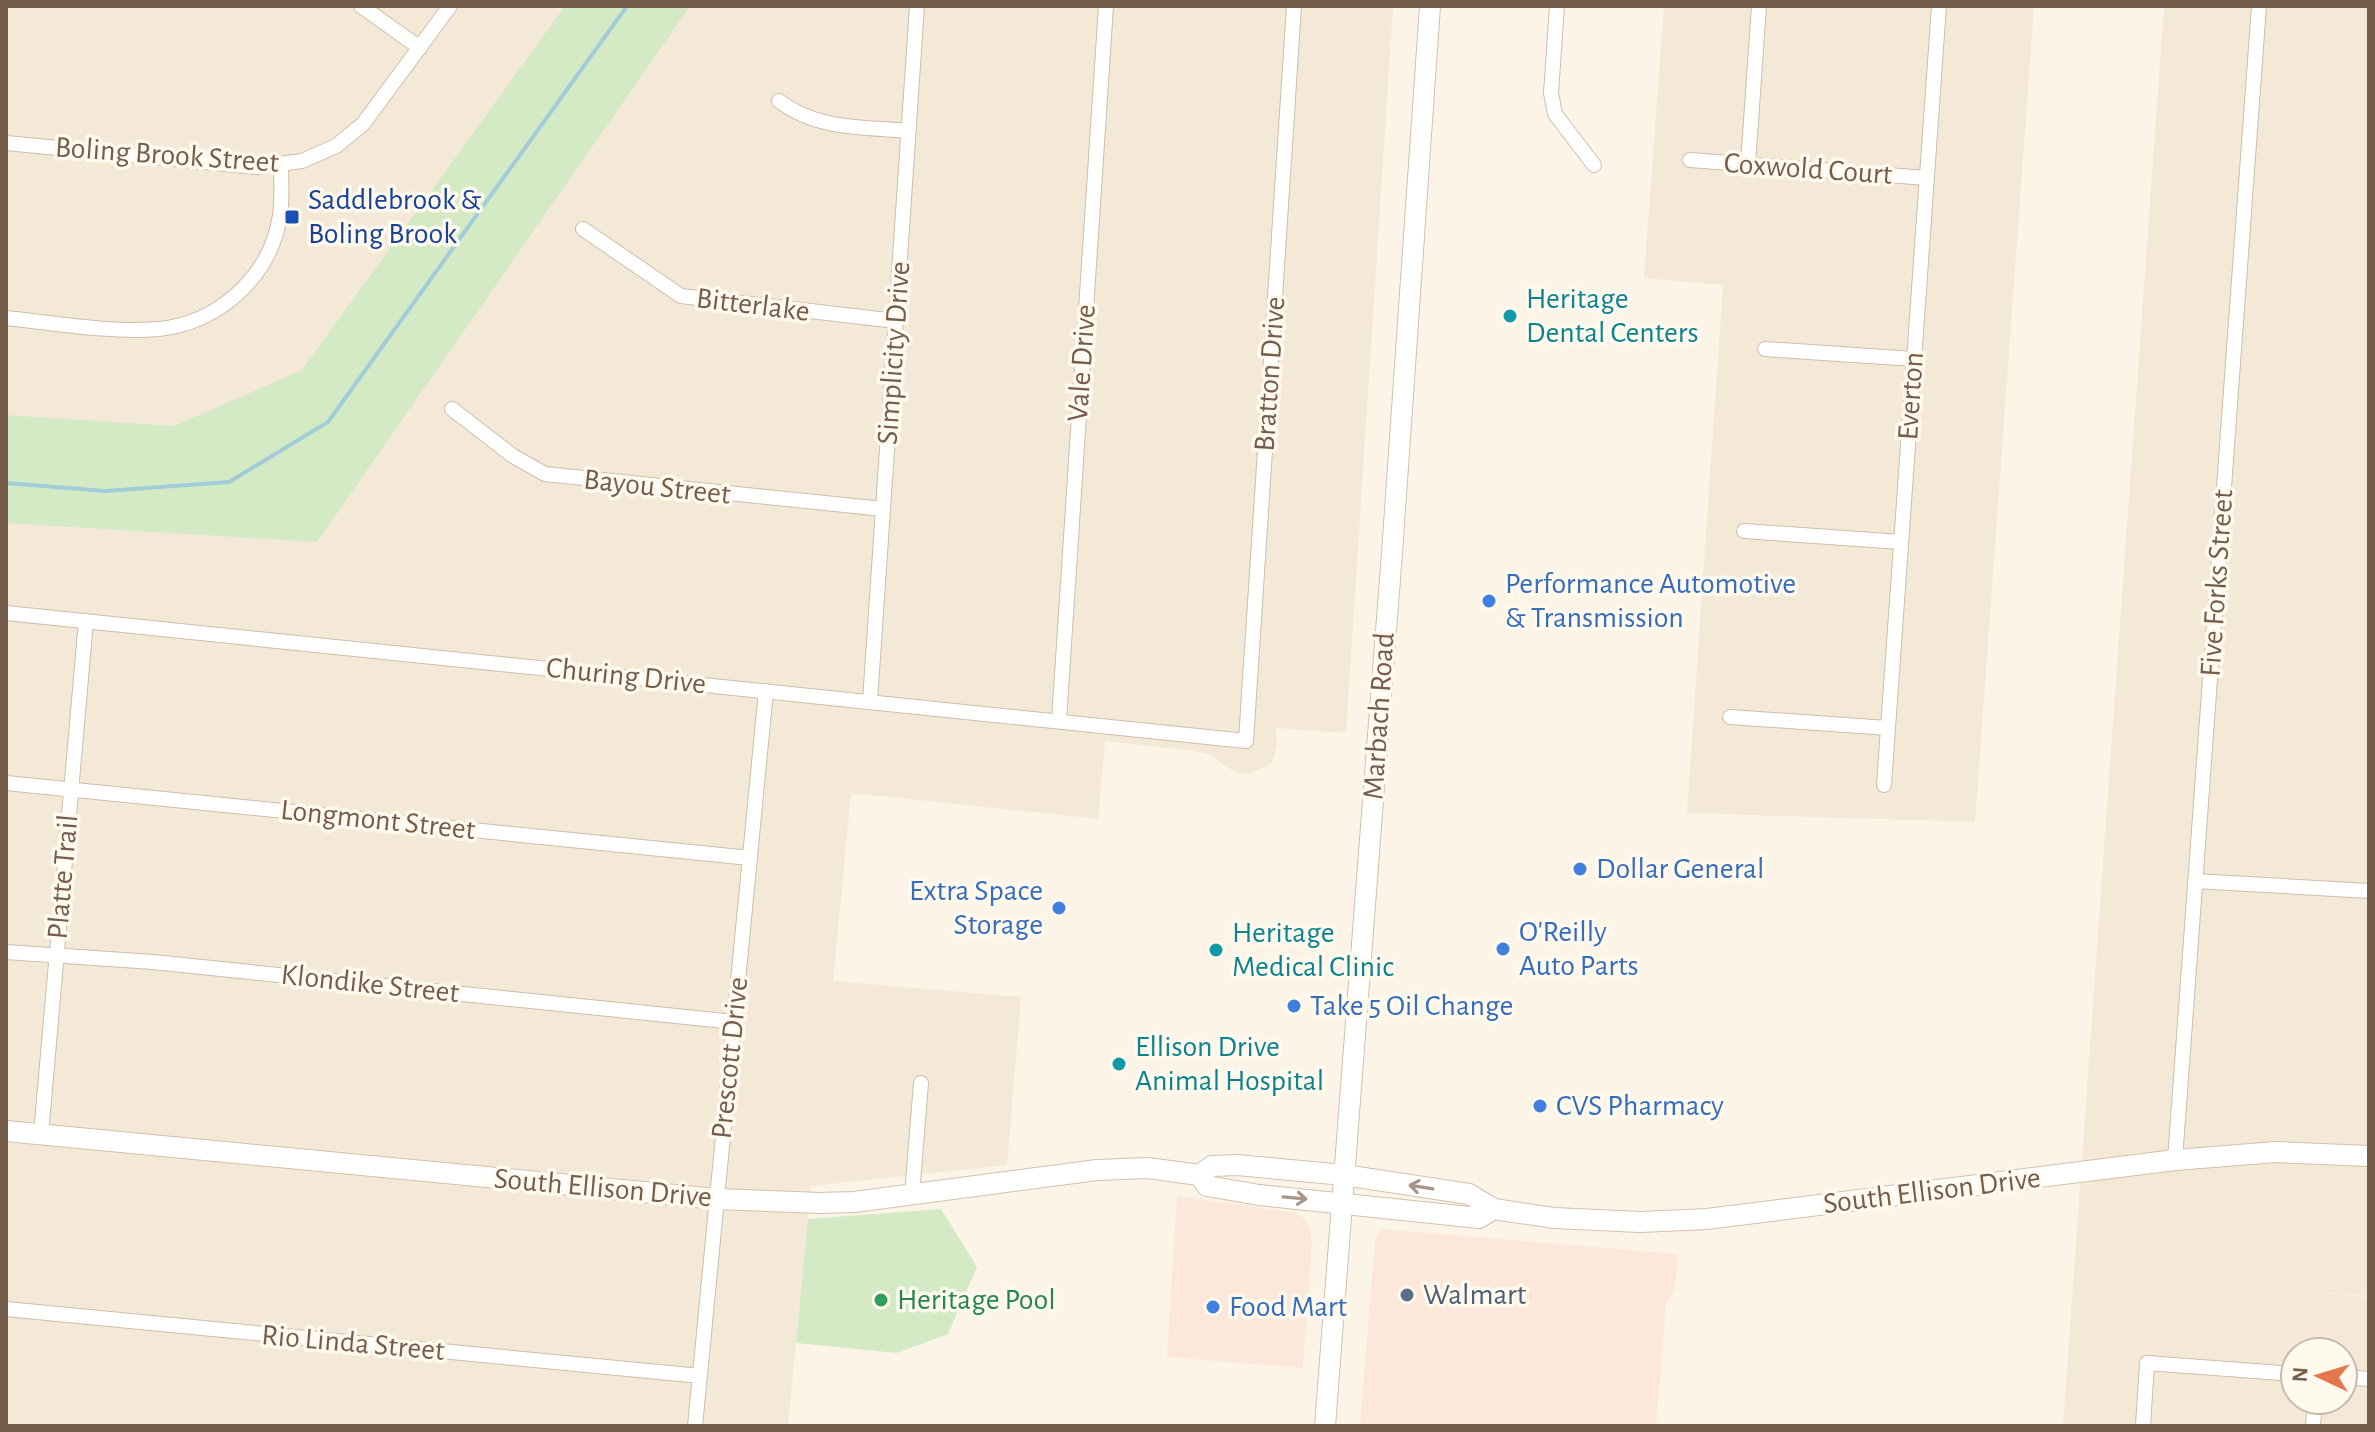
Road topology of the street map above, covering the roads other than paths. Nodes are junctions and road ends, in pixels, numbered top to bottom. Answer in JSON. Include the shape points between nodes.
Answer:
{"nodes":[{"id":1,"x":361,"y":6,"type":"edge"},
{"id":2,"x":450,"y":6,"type":"edge"},
{"id":3,"x":917,"y":6,"type":"edge"},
{"id":4,"x":1106,"y":6,"type":"edge"},
{"id":5,"x":1294,"y":6,"type":"edge"},
{"id":6,"x":1430,"y":6,"type":"edge"},
{"id":7,"x":1557,"y":6,"type":"edge"},
{"id":8,"x":1759,"y":6,"type":"edge"},
{"id":9,"x":1939,"y":6,"type":"edge"},
{"id":10,"x":2259,"y":6,"type":"edge"},
{"id":11,"x":420,"y":48,"type":"junction"},
{"id":12,"x":779,"y":101,"type":"dead end"},
{"id":13,"x":909,"y":131,"type":"junction"},
{"id":14,"x":6,"y":143,"type":"edge"},
{"id":15,"x":1690,"y":160,"type":"dead end"},
{"id":16,"x":1748,"y":164,"type":"junction"},
{"id":17,"x":1594,"y":165,"type":"dead end"},
{"id":18,"x":281,"y":166,"type":"junction"},
{"id":19,"x":1927,"y":178,"type":"junction"},
{"id":20,"x":583,"y":229,"type":"dead end"},
{"id":21,"x":6,"y":318,"type":"edge"},
{"id":22,"x":896,"y":321,"type":"junction"},
{"id":23,"x":1765,"y":349,"type":"dead end"},
{"id":24,"x":1914,"y":359,"type":"junction"},
{"id":25,"x":452,"y":409,"type":"dead end"},
{"id":26,"x":883,"y":509,"type":"junction"},
{"id":27,"x":1744,"y":531,"type":"dead end"},
{"id":28,"x":1901,"y":542,"type":"junction"},
{"id":29,"x":6,"y":613,"type":"edge"},
{"id":30,"x":86,"y":621,"type":"junction"},
{"id":31,"x":766,"y":691,"type":"junction"},
{"id":32,"x":870,"y":701,"type":"junction"},
{"id":33,"x":1730,"y":717,"type":"dead end"},
{"id":34,"x":1059,"y":720,"type":"junction"},
{"id":35,"x":1888,"y":728,"type":"junction"},
{"id":36,"x":1246,"y":741,"type":"joint"},
{"id":37,"x":6,"y":783,"type":"edge"},
{"id":38,"x":1884,"y":785,"type":"dead end"},
{"id":39,"x":71,"y":789,"type":"junction"},
{"id":40,"x":750,"y":858,"type":"junction"},
{"id":41,"x":2195,"y":881,"type":"junction"},
{"id":42,"x":2369,"y":891,"type":"edge"},
{"id":43,"x":6,"y":952,"type":"edge"},
{"id":44,"x":56,"y":956,"type":"junction"},
{"id":45,"x":734,"y":1022,"type":"junction"},
{"id":46,"x":921,"y":1083,"type":"dead end"},
{"id":47,"x":6,"y":1131,"type":"edge"},
{"id":48,"x":41,"y":1134,"type":"junction"},
{"id":49,"x":2369,"y":1156,"type":"edge"},
{"id":50,"x":2175,"y":1160,"type":"junction"},
{"id":51,"x":1260,"y":1167,"type":"junction"},
{"id":52,"x":1199,"y":1175,"type":"junction"},
{"id":53,"x":1344,"y":1175,"type":"junction"},
{"id":54,"x":912,"y":1195,"type":"junction"},
{"id":55,"x":1259,"y":1195,"type":"junction"},
{"id":56,"x":716,"y":1199,"type":"junction"},
{"id":57,"x":1342,"y":1202,"type":"junction"},
{"id":58,"x":1494,"y":1209,"type":"junction"},
{"id":59,"x":6,"y":1309,"type":"edge"},
{"id":60,"x":2279,"y":1373,"type":"edge"},
{"id":61,"x":700,"y":1376,"type":"junction"},
{"id":62,"x":695,"y":1426,"type":"edge"},
{"id":63,"x":1325,"y":1426,"type":"edge"},
{"id":64,"x":2143,"y":1426,"type":"edge"}],
"edges":[{"from":1,"to":11,"type":"street"},
{"from":2,"to":11,"type":"street","name":"Boling Brook Street"},
{"from":3,"to":13,"type":"street","name":"Simplicity Drive"},
{"from":4,"to":34,"type":"street","name":"Vale Drive"},
{"from":5,"to":36,"type":"street","name":"Bratton Drive"},
{"from":6,"to":53,"type":"street","name":"Marbach Road"},
{"from":7,"to":17,"type":"street","via":[[1551,93],[1555,114]]},
{"from":8,"to":16,"type":"street"},
{"from":9,"to":19,"type":"street","name":"Everton"},
{"from":10,"to":41,"type":"street","name":"Five Forks Street"},
{"from":11,"to":18,"type":"street","name":"Boling Brook Street","via":[[355,131],[325,151]]},
{"from":12,"to":13,"type":"street","via":[[797,115],[821,123]]},
{"from":13,"to":22,"type":"street","name":"Simplicity Drive"},
{"from":14,"to":18,"type":"street","name":"Boling Brook Street"},
{"from":15,"to":16,"type":"street","name":"Coxwold Court"},
{"from":16,"to":19,"type":"street","name":"Coxwold Court"},
{"from":18,"to":21,"type":"street","via":[[281,212],[268,254],[249,283],[214,311],[158,329]]},
{"from":19,"to":24,"type":"street","name":"Everton"},
{"from":20,"to":22,"type":"street","name":"Bitterlake","via":[[681,296]]},
{"from":22,"to":26,"type":"street","name":"Simplicity Drive"},
{"from":23,"to":24,"type":"street"},
{"from":24,"to":28,"type":"street","name":"Everton"},
{"from":25,"to":26,"type":"street","name":"Bayou Street","via":[[545,474]]},
{"from":26,"to":32,"type":"street","name":"Simplicity Drive"},
{"from":27,"to":28,"type":"street"},
{"from":28,"to":35,"type":"street","name":"Everton"},
{"from":29,"to":30,"type":"street","name":"Churing Drive"},
{"from":30,"to":31,"type":"street","name":"Churing Drive"},
{"from":30,"to":39,"type":"street","name":"Platte Trail"},
{"from":31,"to":32,"type":"street","name":"Churing Drive"},
{"from":31,"to":40,"type":"street","name":"Prescott Drive"},
{"from":32,"to":34,"type":"street","name":"Churing Drive"},
{"from":33,"to":35,"type":"street"},
{"from":34,"to":36,"type":"street","name":"Churing Drive"},
{"from":35,"to":38,"type":"street","name":"Everton"},
{"from":37,"to":39,"type":"street","name":"Longmont Street"},
{"from":39,"to":40,"type":"street","name":"Longmont Street"},
{"from":39,"to":44,"type":"street","name":"Platte Trail"},
{"from":40,"to":45,"type":"street","name":"Prescott Drive"},
{"from":41,"to":42,"type":"street"},
{"from":41,"to":50,"type":"street","name":"Five Forks Street"},
{"from":43,"to":44,"type":"street","name":"Klondike Street"},
{"from":44,"to":45,"type":"street","name":"Klondike Street"},
{"from":44,"to":48,"type":"street","name":"Platte Trail"},
{"from":45,"to":56,"type":"street","name":"Prescott Drive"},
{"from":46,"to":54,"type":"street"},
{"from":47,"to":48,"type":"street","name":"South Ellison Drive"},
{"from":48,"to":56,"type":"street","name":"South Ellison Drive"},
{"from":49,"to":50,"type":"street","name":"South Ellison Drive","via":[[2276,1152]]},
{"from":50,"to":58,"type":"street","name":"South Ellison Drive","via":[[1707,1219],[1554,1218]]},
{"from":51,"to":52,"type":"street","name":"South Ellison Drive","via":[[1212,1166]]},
{"from":51,"to":53,"type":"street","name":"South Ellison Drive"},
{"from":51,"to":55,"type":"street"},
{"from":52,"to":54,"type":"street","name":"South Ellison Drive","via":[[1148,1168],[1097,1170]]},
{"from":52,"to":55,"type":"street","name":"South Ellison Drive","via":[[1207,1186]]},
{"from":53,"to":57,"type":"street","name":"Marbach Road"},
{"from":58,"to":53,"type":"street","name":"South Ellison Drive","one_way":true,"via":[[1469,1194]]},
{"from":54,"to":56,"type":"street","name":"South Ellison Drive","via":[[820,1203]]},
{"from":55,"to":57,"type":"street","name":"South Ellison Drive","one_way":true},
{"from":56,"to":61,"type":"street","name":"Prescott Drive"},
{"from":57,"to":58,"type":"street","name":"South Ellison Drive","via":[[1479,1218]]},
{"from":57,"to":63,"type":"street","name":"Marbach Road"},
{"from":59,"to":61,"type":"street","name":"Rio Linda Street"},
{"from":60,"to":64,"type":"street","via":[[2147,1363]]},
{"from":61,"to":62,"type":"street","name":"Prescott Drive"}]}
